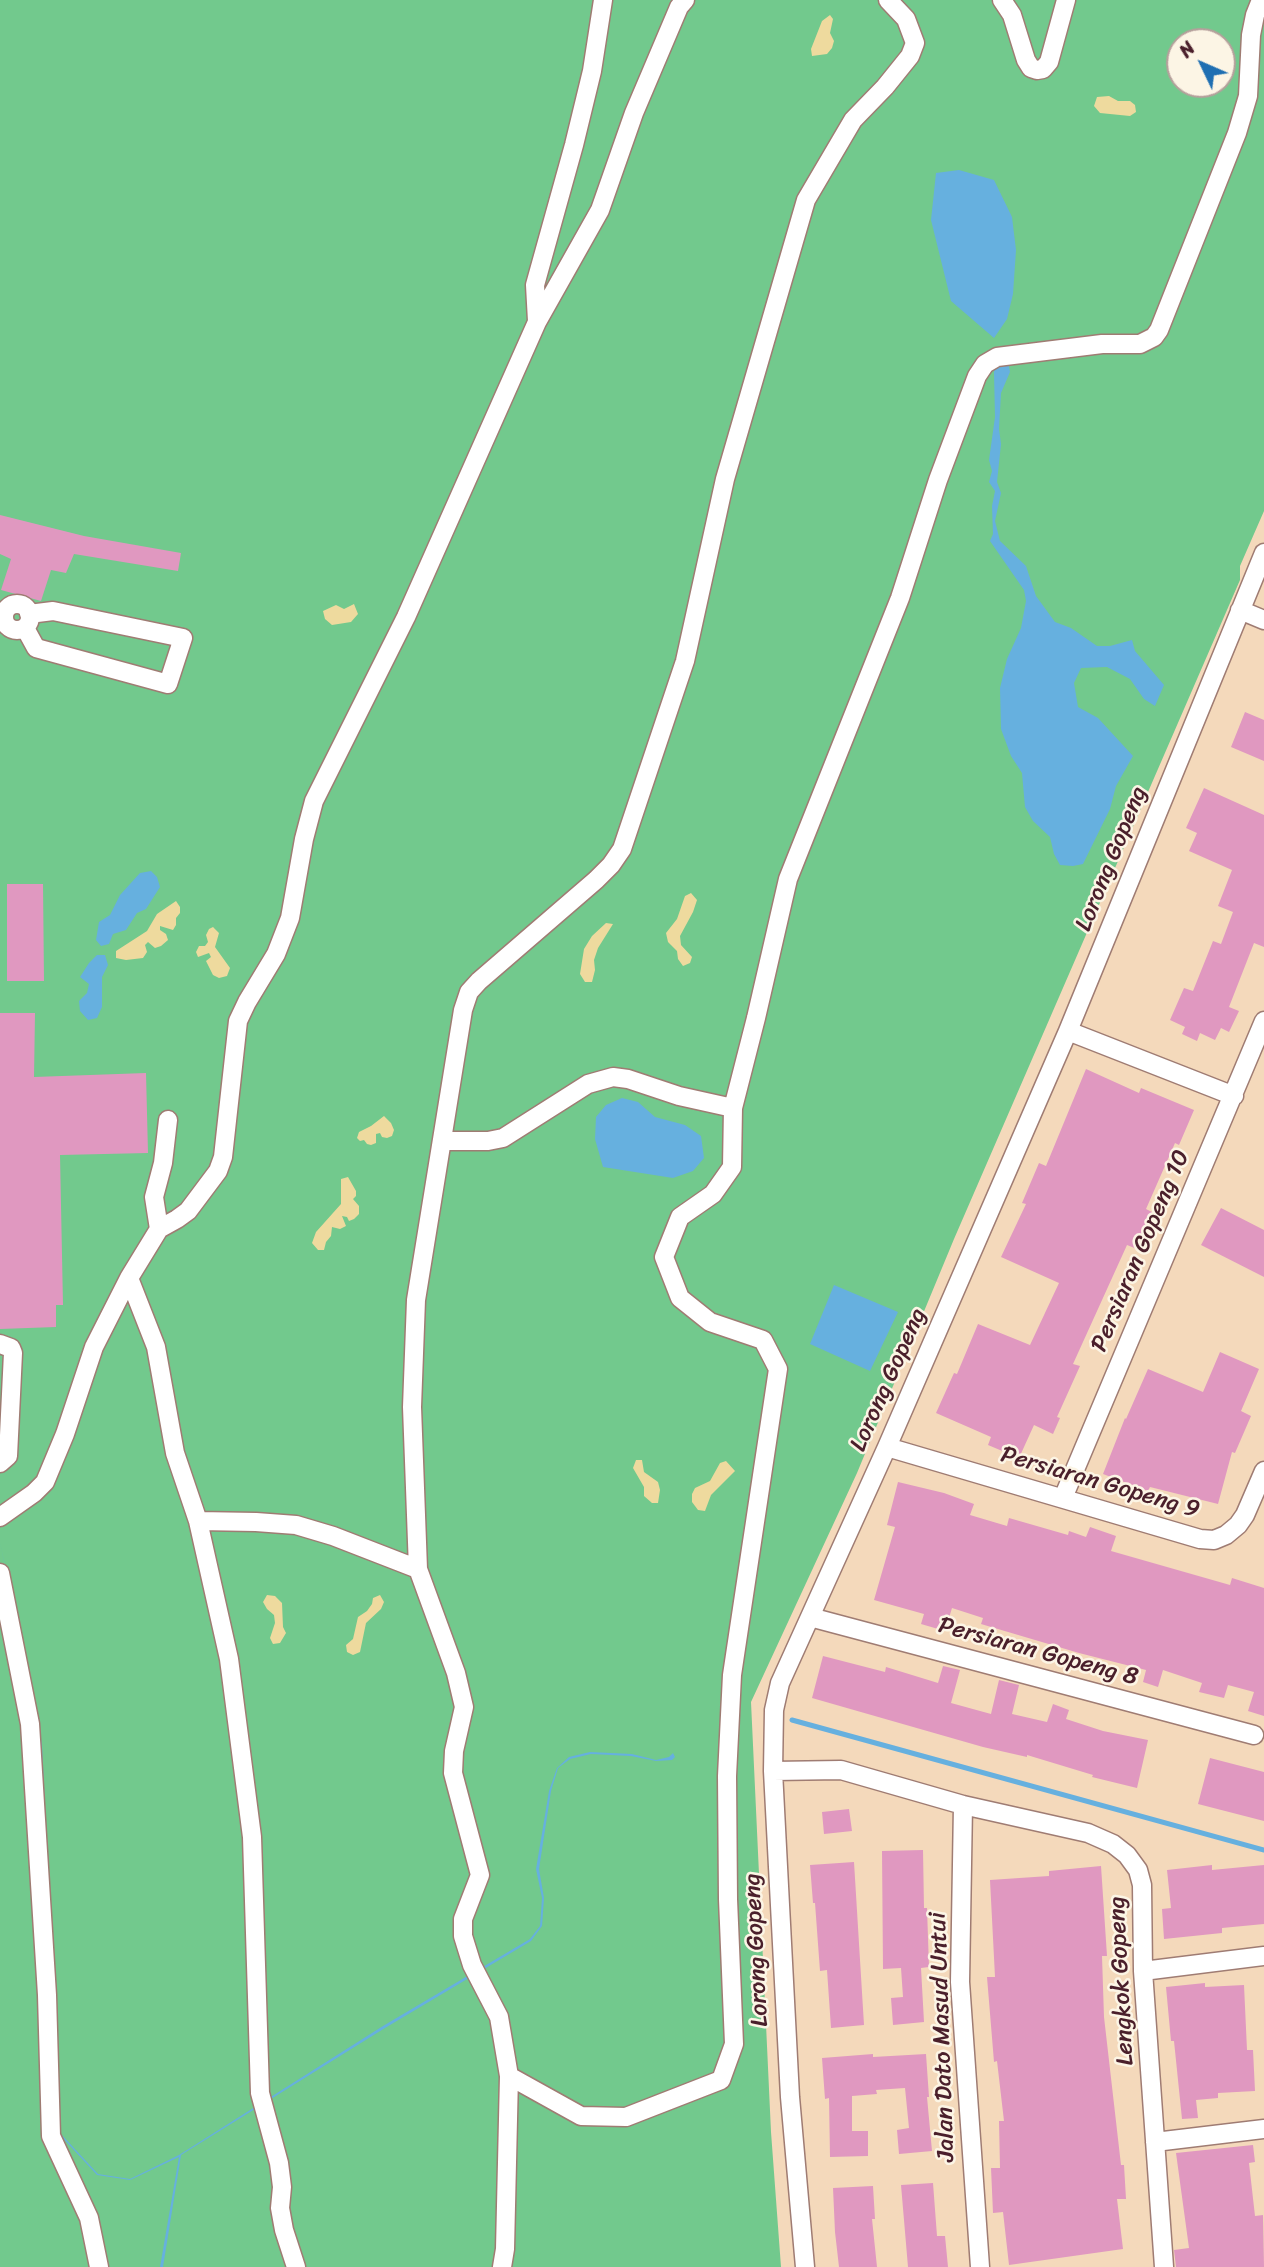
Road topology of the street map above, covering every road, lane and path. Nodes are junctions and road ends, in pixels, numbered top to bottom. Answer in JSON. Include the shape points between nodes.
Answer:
{"nodes":[{"id":1,"x":603,"y":0,"type":"edge"},
{"id":2,"x":685,"y":0,"type":"edge"},
{"id":3,"x":888,"y":0,"type":"edge"},
{"id":4,"x":1002,"y":0,"type":"edge"},
{"id":5,"x":1066,"y":0,"type":"edge"},
{"id":6,"x":1261,"y":0,"type":"edge"},
{"id":7,"x":537,"y":322,"type":"junction"},
{"id":8,"x":1264,"y":553,"type":"edge"},
{"id":9,"x":1240,"y":610,"type":"junction"},
{"id":10,"x":9,"y":619,"type":"edge"},
{"id":11,"x":1264,"y":620,"type":"edge"},
{"id":12,"x":1264,"y":1021,"type":"edge"},
{"id":13,"x":1069,"y":1031,"type":"junction"},
{"id":14,"x":1234,"y":1096,"type":"junction"},
{"id":15,"x":733,"y":1108,"type":"junction"},
{"id":16,"x":168,"y":1120,"type":"dead end"},
{"id":17,"x":443,"y":1141,"type":"junction"},
{"id":18,"x":159,"y":1229,"type":"junction"},
{"id":19,"x":129,"y":1278,"type":"junction"},
{"id":20,"x":0,"y":1344,"type":"edge"},
{"id":21,"x":887,"y":1447,"type":"junction"},
{"id":22,"x":0,"y":1462,"type":"edge"},
{"id":23,"x":1264,"y":1471,"type":"edge"},
{"id":24,"x":1063,"y":1498,"type":"junction"},
{"id":25,"x":0,"y":1517,"type":"edge"},
{"id":26,"x":198,"y":1521,"type":"junction"},
{"id":27,"x":418,"y":1569,"type":"junction"},
{"id":28,"x":0,"y":1573,"type":"edge"},
{"id":29,"x":810,"y":1617,"type":"junction"},
{"id":30,"x":1254,"y":1735,"type":"dead end"},
{"id":31,"x":773,"y":1771,"type":"junction"},
{"id":32,"x":963,"y":1805,"type":"junction"},
{"id":33,"x":1264,"y":1956,"type":"edge"},
{"id":34,"x":1143,"y":1971,"type":"junction"},
{"id":35,"x":509,"y":2076,"type":"junction"},
{"id":36,"x":1264,"y":2129,"type":"edge"},
{"id":37,"x":1155,"y":2142,"type":"junction"},
{"id":38,"x":99,"y":2267,"type":"edge"},
{"id":39,"x":296,"y":2267,"type":"edge"},
{"id":40,"x":502,"y":2267,"type":"edge"},
{"id":41,"x":805,"y":2267,"type":"edge"},
{"id":42,"x":980,"y":2267,"type":"edge"},
{"id":43,"x":1164,"y":2267,"type":"edge"}],
"edges":[{"from":1,"to":7,"type":"street","via":[[592,71],[535,285]]},
{"from":2,"to":7,"type":"street","via":[[634,113],[600,210]]},
{"from":3,"to":17,"type":"street","via":[[906,19],[915,43],[910,56],[853,120],[806,200],[725,479],[685,661],[622,849],[611,865],[469,992]]},
{"from":4,"to":5,"type":"street","via":[[1012,15],[1026,60],[1037,70],[1049,62]]},
{"from":6,"to":15,"type":"street","via":[[1251,35],[1248,96],[1237,133],[1159,330],[1140,344],[997,357],[977,376],[900,598],[788,879]]},
{"from":7,"to":18,"type":"street","via":[[406,617],[314,800],[290,918],[238,1021],[218,1171],[188,1211]]},
{"from":8,"to":9,"type":"street","name":"Lorong Gopeng"},
{"from":9,"to":11,"type":"street"},
{"from":9,"to":13,"type":"street","name":"Lorong Gopeng"},
{"from":10,"to":10,"type":"street","via":[[36,648],[168,684],[183,638],[53,611]]},
{"from":12,"to":14,"type":"street","name":"Persiaran Gopeng 10"},
{"from":13,"to":14,"type":"street"},
{"from":13,"to":21,"type":"street","name":"Lorong Gopeng"},
{"from":14,"to":24,"type":"street","name":"Persiaran Gopeng 10"},
{"from":15,"to":17,"type":"street","via":[[613,1077],[588,1084],[503,1138]]},
{"from":15,"to":35,"type":"street","via":[[732,1167],[713,1194],[680,1217],[664,1257],[680,1298],[710,1322],[763,1340],[778,1369],[732,1675],[727,1899],[734,2045],[721,2080],[626,2117],[581,2116]]},
{"from":16,"to":18,"type":"street","via":[[154,1197]]},
{"from":17,"to":27,"type":"street","via":[[416,1300],[412,1407]]},
{"from":18,"to":19,"type":"street"},
{"from":19,"to":25,"type":"street","via":[[94,1347],[45,1482]]},
{"from":19,"to":26,"type":"street","via":[[156,1347],[175,1453]]},
{"from":20,"to":22,"type":"street","via":[[13,1353],[8,1457]]},
{"from":21,"to":24,"type":"street","name":"Persiaran Gopeng 9"},
{"from":21,"to":29,"type":"street","name":"Lorong Gopeng"},
{"from":23,"to":24,"type":"street","name":"Persiaran Gopeng 9","via":[[1245,1516],[1214,1539],[1200,1539]]},
{"from":26,"to":27,"type":"street","via":[[296,1525]]},
{"from":26,"to":39,"type":"street","via":[[229,1659],[253,1838],[260,2093],[279,2163],[284,2230]]},
{"from":27,"to":35,"type":"street","via":[[464,1707],[453,1773],[480,1875],[463,1919],[463,1936],[472,1965],[499,2017]]},
{"from":28,"to":38,"type":"street","via":[[30,1724],[51,2136],[89,2218]]},
{"from":29,"to":30,"type":"street","name":"Persiaran Gopeng 8"},
{"from":29,"to":31,"type":"street","name":"Lorong Gopeng","via":[[780,1683],[774,1710]]},
{"from":31,"to":32,"type":"street","name":"Lengkok Gopeng","via":[[841,1770]]},
{"from":31,"to":41,"type":"street","name":"Lorong Gopeng","via":[[790,2097]]},
{"from":32,"to":34,"type":"street","name":"Lengkok Gopeng","via":[[1088,1833],[1128,1855],[1142,1885]]},
{"from":32,"to":42,"type":"street","name":"Jalan Dato Masud Untui","via":[[960,1982]]},
{"from":33,"to":34,"type":"street"},
{"from":34,"to":37,"type":"street","name":"Lengkok Gopeng"},
{"from":35,"to":40,"type":"street"},
{"from":36,"to":37,"type":"street"},
{"from":37,"to":43,"type":"street","name":"Lengkok Gopeng"}]}
